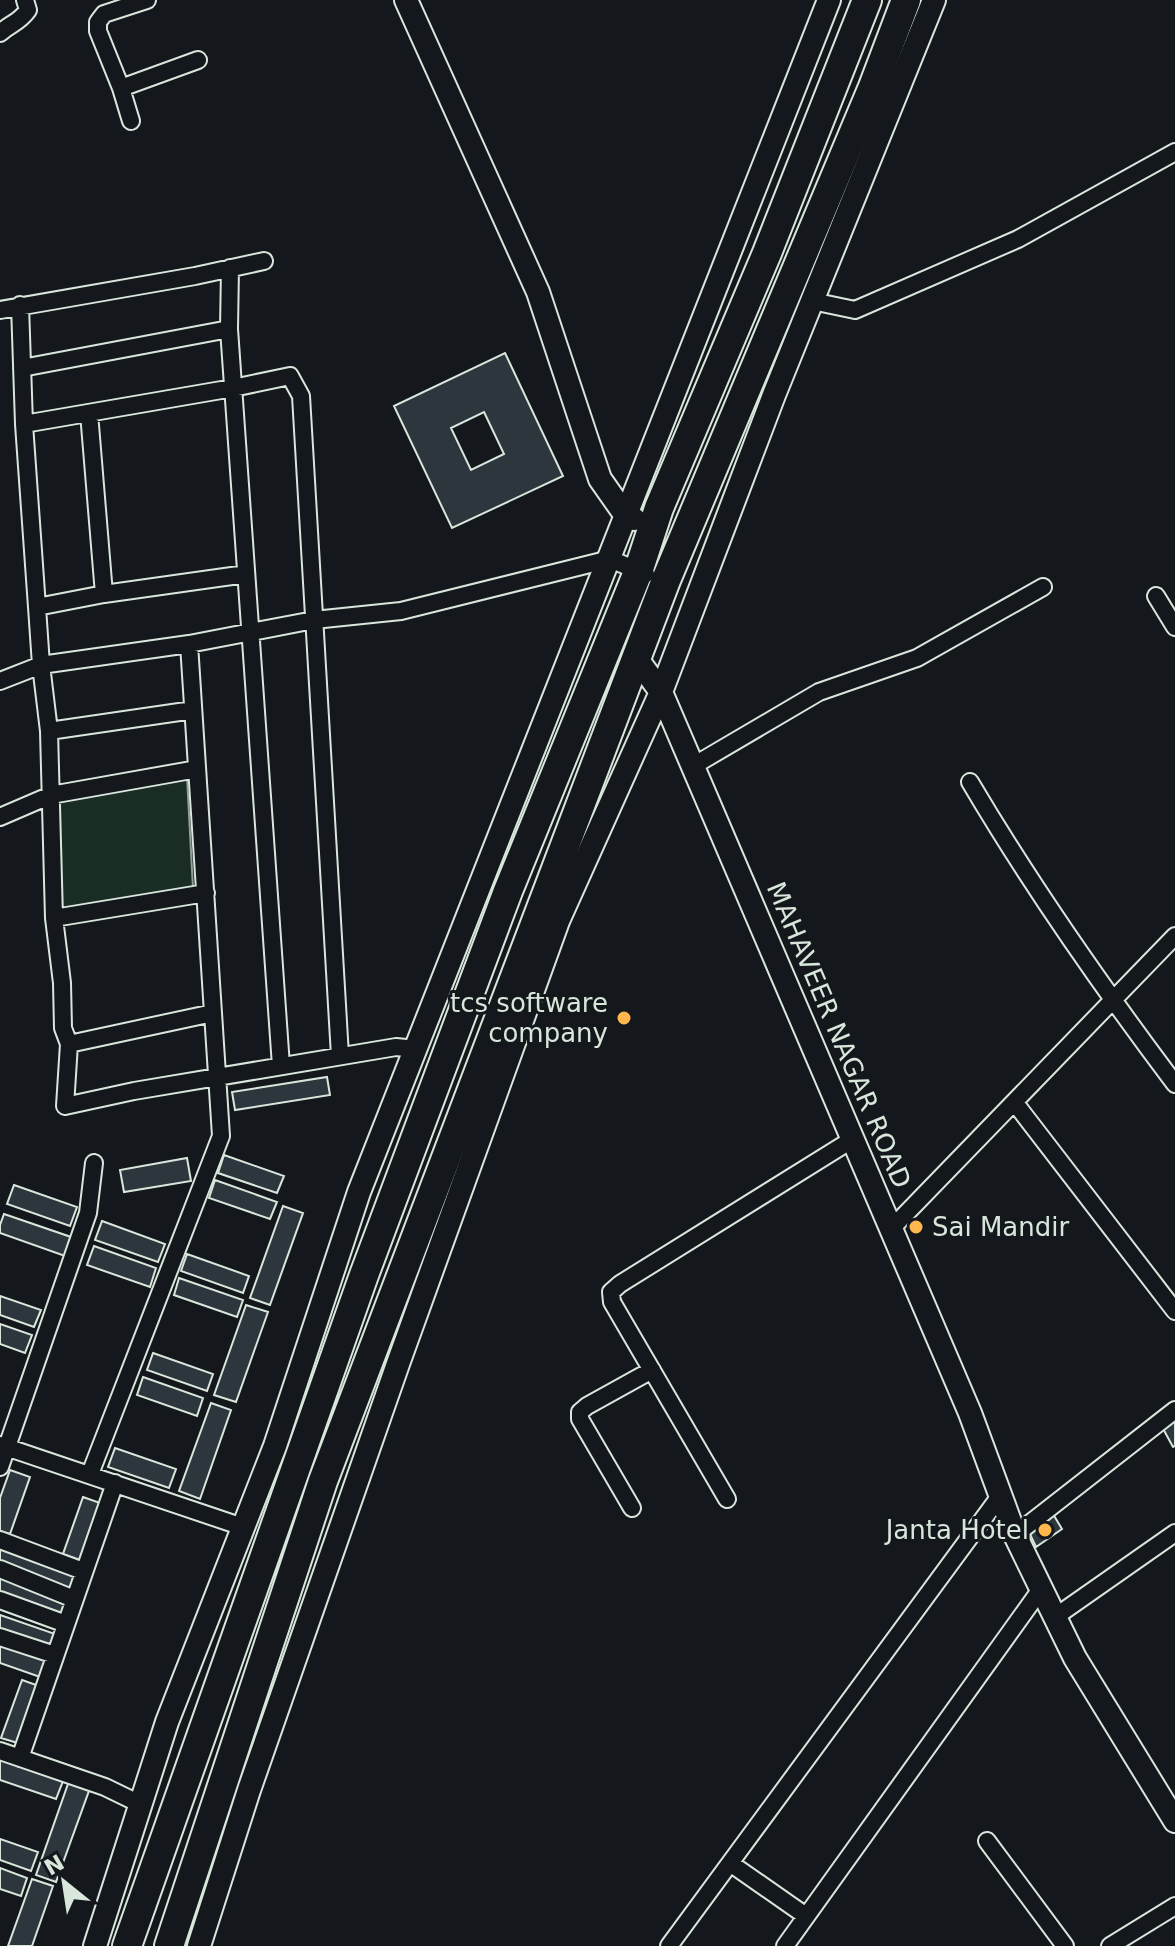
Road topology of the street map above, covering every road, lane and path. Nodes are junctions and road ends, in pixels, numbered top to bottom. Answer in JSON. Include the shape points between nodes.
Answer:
{"nodes":[{"id":1,"x":25,"y":0,"type":"edge"},
{"id":2,"x":147,"y":0,"type":"edge"},
{"id":3,"x":406,"y":0,"type":"edge"},
{"id":4,"x":829,"y":0,"type":"edge"},
{"id":5,"x":867,"y":0,"type":"edge"},
{"id":6,"x":906,"y":0,"type":"edge"},
{"id":7,"x":934,"y":0,"type":"edge"},
{"id":8,"x":0,"y":33,"type":"edge"},
{"id":9,"x":198,"y":60,"type":"dead end"},
{"id":10,"x":121,"y":88,"type":"junction"},
{"id":11,"x":131,"y":121,"type":"dead end"},
{"id":12,"x":1175,"y":152,"type":"edge"},
{"id":13,"x":264,"y":261,"type":"dead end"},
{"id":14,"x":230,"y":268,"type":"junction"},
{"id":15,"x":812,"y":301,"type":"junction"},
{"id":16,"x":20,"y":305,"type":"junction"},
{"id":17,"x":0,"y":310,"type":"edge"},
{"id":18,"x":229,"y":329,"type":"junction"},
{"id":19,"x":22,"y":368,"type":"junction"},
{"id":20,"x":233,"y":388,"type":"junction"},
{"id":21,"x":89,"y":413,"type":"junction"},
{"id":22,"x":24,"y":424,"type":"junction"},
{"id":23,"x":626,"y":516,"type":"junction"},
{"id":24,"x":653,"y":528,"type":"junction"},
{"id":25,"x":610,"y":559,"type":"junction"},
{"id":26,"x":638,"y":572,"type":"junction"},
{"id":27,"x":246,"y":574,"type":"junction"},
{"id":28,"x":666,"y":580,"type":"junction"},
{"id":29,"x":1043,"y":587,"type":"dead end"},
{"id":30,"x":104,"y":594,"type":"junction"},
{"id":31,"x":1156,"y":596,"type":"dead end"},
{"id":32,"x":37,"y":607,"type":"junction"},
{"id":33,"x":314,"y":620,"type":"junction"},
{"id":34,"x":1175,"y":627,"type":"edge"},
{"id":35,"x":250,"y":632,"type":"junction"},
{"id":36,"x":189,"y":644,"type":"junction"},
{"id":37,"x":637,"y":659,"type":"junction"},
{"id":38,"x":41,"y":665,"type":"junction"},
{"id":39,"x":0,"y":681,"type":"edge"},
{"id":40,"x":661,"y":692,"type":"junction"},
{"id":41,"x":193,"y":710,"type":"junction"},
{"id":42,"x":49,"y":731,"type":"junction"},
{"id":43,"x":693,"y":766,"type":"junction"},
{"id":44,"x":197,"y":769,"type":"junction"},
{"id":45,"x":970,"y":782,"type":"dead end"},
{"id":46,"x":51,"y":795,"type":"junction"},
{"id":47,"x":0,"y":817,"type":"edge"},
{"id":48,"x":206,"y":893,"type":"junction"},
{"id":49,"x":54,"y":918,"type":"junction"},
{"id":50,"x":1175,"y":936,"type":"edge"},
{"id":51,"x":1113,"y":1001,"type":"junction"},
{"id":52,"x":213,"y":1013,"type":"junction"},
{"id":53,"x":69,"y":1044,"type":"junction"},
{"id":54,"x":416,"y":1049,"type":"junction"},
{"id":55,"x":340,"y":1056,"type":"junction"},
{"id":56,"x":281,"y":1066,"type":"junction"},
{"id":57,"x":218,"y":1077,"type":"junction"},
{"id":58,"x":1175,"y":1084,"type":"edge"},
{"id":59,"x":1015,"y":1103,"type":"junction"},
{"id":60,"x":853,"y":1139,"type":"junction"},
{"id":61,"x":94,"y":1163,"type":"dead end"},
{"id":62,"x":891,"y":1229,"type":"junction"},
{"id":63,"x":1175,"y":1311,"type":"edge"},
{"id":64,"x":652,"y":1370,"type":"junction"},
{"id":65,"x":1175,"y":1410,"type":"edge"},
{"id":66,"x":4,"y":1446,"type":"edge"},
{"id":67,"x":0,"y":1467,"type":"edge"},
{"id":68,"x":90,"y":1474,"type":"junction"},
{"id":69,"x":115,"y":1483,"type":"junction"},
{"id":70,"x":1000,"y":1496,"type":"junction"},
{"id":71,"x":727,"y":1499,"type":"dead end"},
{"id":72,"x":632,"y":1508,"type":"dead end"},
{"id":73,"x":243,"y":1527,"type":"junction"},
{"id":74,"x":1175,"y":1533,"type":"edge"},
{"id":75,"x":1015,"y":1535,"type":"junction"},
{"id":76,"x":0,"y":1540,"type":"edge"},
{"id":77,"x":0,"y":1569,"type":"edge"},
{"id":78,"x":83,"y":1571,"type":"junction"},
{"id":79,"x":1041,"y":1589,"type":"junction"},
{"id":80,"x":74,"y":1599,"type":"junction"},
{"id":81,"x":0,"y":1600,"type":"edge"},
{"id":82,"x":1055,"y":1617,"type":"junction"},
{"id":83,"x":66,"y":1624,"type":"junction"},
{"id":84,"x":0,"y":1637,"type":"edge"},
{"id":85,"x":55,"y":1655,"type":"junction"},
{"id":86,"x":0,"y":1751,"type":"edge"},
{"id":87,"x":20,"y":1758,"type":"junction"},
{"id":88,"x":140,"y":1804,"type":"junction"},
{"id":89,"x":1175,"y":1821,"type":"edge"},
{"id":90,"x":987,"y":1841,"type":"dead end"},
{"id":91,"x":730,"y":1863,"type":"junction"},
{"id":92,"x":1175,"y":1906,"type":"edge"},
{"id":93,"x":806,"y":1916,"type":"junction"},
{"id":94,"x":95,"y":1946,"type":"edge"},
{"id":95,"x":127,"y":1946,"type":"edge"},
{"id":96,"x":169,"y":1946,"type":"edge"},
{"id":97,"x":199,"y":1946,"type":"edge"},
{"id":98,"x":669,"y":1946,"type":"edge"},
{"id":99,"x":785,"y":1946,"type":"edge"},
{"id":100,"x":1065,"y":1946,"type":"edge"},
{"id":101,"x":1110,"y":1946,"type":"edge"}],
"edges":[{"from":1,"to":8,"type":"street","via":[[28,10],[20,21]]},
{"from":2,"to":10,"type":"street","via":[[104,14],[98,22]]},
{"from":3,"to":23,"type":"main road","via":[[538,292],[600,479]]},
{"from":4,"to":23,"type":"main road"},
{"from":5,"to":24,"type":"highway"},
{"from":6,"to":28,"type":"highway"},
{"from":7,"to":15,"type":"main road"},
{"from":9,"to":10,"type":"street"},
{"from":10,"to":11,"type":"street"},
{"from":12,"to":15,"type":"street","via":[[1018,239],[855,310]]},
{"from":13,"to":14,"type":"street"},
{"from":14,"to":16,"type":"street"},
{"from":14,"to":18,"type":"street"},
{"from":15,"to":40,"type":"main road"},
{"from":16,"to":17,"type":"street"},
{"from":16,"to":19,"type":"street"},
{"from":18,"to":19,"type":"street"},
{"from":18,"to":20,"type":"street"},
{"from":19,"to":22,"type":"street"},
{"from":20,"to":21,"type":"street"},
{"from":20,"to":27,"type":"street"},
{"from":20,"to":33,"type":"street","via":[[290,376],[301,396]]},
{"from":21,"to":22,"type":"street"},
{"from":21,"to":30,"type":"street"},
{"from":22,"to":32,"type":"street"},
{"from":23,"to":24,"type":"main road"},
{"from":23,"to":25,"type":"main road"},
{"from":24,"to":26,"type":"highway"},
{"from":25,"to":26,"type":"street"},
{"from":25,"to":33,"type":"street","via":[[401,611]]},
{"from":25,"to":54,"type":"main road"},
{"from":26,"to":28,"type":"street"},
{"from":26,"to":95,"type":"highway","via":[[508,891],[370,1260]]},
{"from":27,"to":30,"type":"street"},
{"from":27,"to":35,"type":"street"},
{"from":28,"to":37,"type":"highway"},
{"from":29,"to":43,"type":"street","via":[[917,658],[819,692]]},
{"from":30,"to":32,"type":"street"},
{"from":31,"to":34,"type":"street"},
{"from":32,"to":38,"type":"street"},
{"from":33,"to":35,"type":"street"},
{"from":33,"to":55,"type":"street"},
{"from":35,"to":36,"type":"street"},
{"from":35,"to":56,"type":"street"},
{"from":36,"to":38,"type":"street"},
{"from":36,"to":41,"type":"street"},
{"from":37,"to":40,"type":"main road","name":"MAHAVEER NAGAR ROAD"},
{"from":37,"to":96,"type":"highway","via":[[323,1481]]},
{"from":38,"to":39,"type":"street"},
{"from":38,"to":42,"type":"street"},
{"from":40,"to":43,"type":"main road","name":"MAHAVEER NAGAR ROAD"},
{"from":40,"to":97,"type":"main road","via":[[553,936],[326,1568]]},
{"from":41,"to":42,"type":"street"},
{"from":41,"to":44,"type":"street"},
{"from":42,"to":46,"type":"street"},
{"from":43,"to":60,"type":"main road","name":"MAHAVEER NAGAR ROAD"},
{"from":44,"to":46,"type":"street"},
{"from":44,"to":48,"type":"street"},
{"from":45,"to":51,"type":"street"},
{"from":46,"to":47,"type":"street"},
{"from":46,"to":49,"type":"street"},
{"from":48,"to":49,"type":"street"},
{"from":48,"to":52,"type":"street"},
{"from":49,"to":53,"type":"street","via":[[63,1028]]},
{"from":50,"to":51,"type":"street"},
{"from":51,"to":58,"type":"street"},
{"from":51,"to":59,"type":"street"},
{"from":52,"to":53,"type":"street"},
{"from":52,"to":57,"type":"street"},
{"from":53,"to":57,"type":"street","via":[[65,1106]]},
{"from":54,"to":55,"type":"street"},
{"from":54,"to":73,"type":"main road","via":[[359,1192]]},
{"from":55,"to":56,"type":"street"},
{"from":56,"to":57,"type":"street"},
{"from":57,"to":68,"type":"street","via":[[221,1136]]},
{"from":59,"to":62,"type":"street"},
{"from":59,"to":63,"type":"street"},
{"from":60,"to":62,"type":"main road","name":"MAHAVEER NAGAR ROAD"},
{"from":60,"to":64,"type":"street","via":[[611,1292]]},
{"from":61,"to":66,"type":"street","via":[[88,1213]]},
{"from":62,"to":70,"type":"main road","name":"MAHAVEER NAGAR ROAD"},
{"from":64,"to":71,"type":"street"},
{"from":64,"to":72,"type":"street","via":[[580,1412]]},
{"from":65,"to":75,"type":"street"},
{"from":66,"to":67,"type":"street"},
{"from":66,"to":68,"type":"street"},
{"from":68,"to":69,"type":"street"},
{"from":69,"to":73,"type":"street"},
{"from":69,"to":78,"type":"street"},
{"from":70,"to":75,"type":"main road","name":"MAHAVEER NAGAR ROAD"},
{"from":70,"to":91,"type":"street"},
{"from":73,"to":88,"type":"main road"},
{"from":74,"to":82,"type":"street"},
{"from":75,"to":79,"type":"main road","name":"MAHAVEER NAGAR ROAD"},
{"from":76,"to":78,"type":"street"},
{"from":77,"to":80,"type":"street"},
{"from":78,"to":80,"type":"street"},
{"from":79,"to":82,"type":"main road","name":"MAHAVEER NAGAR ROAD"},
{"from":79,"to":93,"type":"street"},
{"from":80,"to":83,"type":"street"},
{"from":81,"to":83,"type":"street"},
{"from":82,"to":89,"type":"main road","name":"MAHAVEER NAGAR ROAD"},
{"from":83,"to":85,"type":"street"},
{"from":84,"to":85,"type":"street"},
{"from":85,"to":87,"type":"street"},
{"from":86,"to":87,"type":"street"},
{"from":87,"to":88,"type":"street"},
{"from":88,"to":94,"type":"main road"},
{"from":90,"to":100,"type":"street"},
{"from":91,"to":93,"type":"street"},
{"from":91,"to":98,"type":"street"},
{"from":92,"to":101,"type":"street"},
{"from":93,"to":99,"type":"street"}]}
